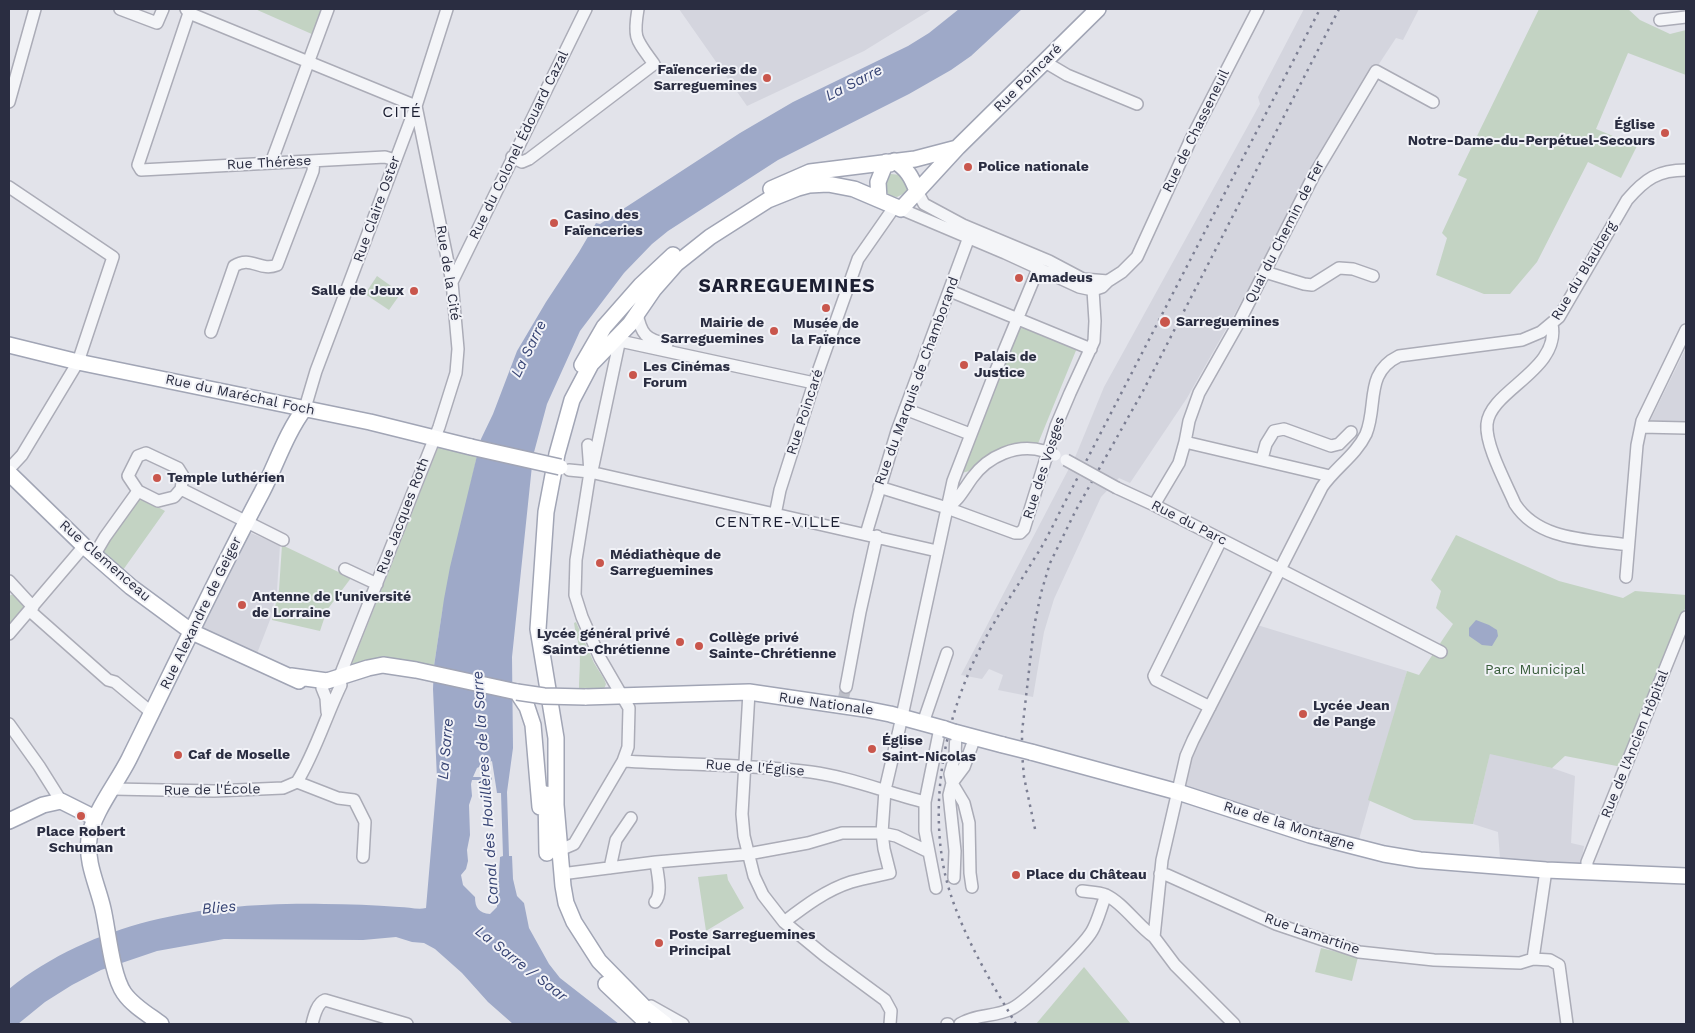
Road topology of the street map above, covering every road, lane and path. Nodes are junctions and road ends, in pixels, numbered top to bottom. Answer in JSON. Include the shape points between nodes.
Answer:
{"nodes":[{"id":1,"x":35,"y":9,"type":"edge"},
{"id":2,"x":120,"y":9,"type":"edge"},
{"id":3,"x":163,"y":9,"type":"edge"},
{"id":4,"x":328,"y":9,"type":"edge"},
{"id":5,"x":448,"y":9,"type":"edge"},
{"id":6,"x":586,"y":9,"type":"edge"},
{"id":7,"x":638,"y":9,"type":"edge"},
{"id":8,"x":1098,"y":9,"type":"edge"},
{"id":9,"x":1258,"y":9,"type":"edge"},
{"id":10,"x":188,"y":11,"type":"edge"},
{"id":11,"x":1686,"y":17,"type":"edge"},
{"id":12,"x":1660,"y":20,"type":"dead end"},
{"id":13,"x":1045,"y":62,"type":"junction"},
{"id":14,"x":309,"y":63,"type":"junction"},
{"id":15,"x":9,"y":102,"type":"edge"},
{"id":16,"x":1433,"y":102,"type":"dead end"},
{"id":17,"x":1137,"y":104,"type":"dead end"},
{"id":18,"x":416,"y":106,"type":"junction"},
{"id":19,"x":958,"y":148,"type":"junction"},
{"id":20,"x":512,"y":157,"type":"junction"},
{"id":21,"x":395,"y":160,"type":"junction"},
{"id":22,"x":314,"y":161,"type":"junction"},
{"id":23,"x":271,"y":163,"type":"junction"},
{"id":24,"x":895,"y":165,"type":"junction"},
{"id":25,"x":1686,"y":170,"type":"edge"},
{"id":26,"x":9,"y":187,"type":"edge"},
{"id":27,"x":917,"y":192,"type":"junction"},
{"id":28,"x":879,"y":199,"type":"junction"},
{"id":29,"x":898,"y":207,"type":"junction"},
{"id":30,"x":970,"y":233,"type":"junction"},
{"id":31,"x":1032,"y":256,"type":"junction"},
{"id":32,"x":1038,"y":269,"type":"junction"},
{"id":33,"x":1265,"y":272,"type":"junction"},
{"id":34,"x":1373,"y":276,"type":"dead end"},
{"id":35,"x":1108,"y":281,"type":"junction"},
{"id":36,"x":452,"y":282,"type":"junction"},
{"id":37,"x":1092,"y":290,"type":"junction"},
{"id":38,"x":950,"y":291,"type":"junction"},
{"id":39,"x":637,"y":314,"type":"junction"},
{"id":40,"x":1017,"y":319,"type":"junction"},
{"id":41,"x":1552,"y":324,"type":"junction"},
{"id":42,"x":1686,"y":330,"type":"edge"},
{"id":43,"x":211,"y":332,"type":"dead end"},
{"id":44,"x":616,"y":339,"type":"junction"},
{"id":45,"x":9,"y":345,"type":"edge"},
{"id":46,"x":1091,"y":349,"type":"junction"},
{"id":47,"x":681,"y":352,"type":"junction"},
{"id":48,"x":78,"y":362,"type":"junction"},
{"id":49,"x":814,"y":383,"type":"junction"},
{"id":50,"x":305,"y":408,"type":"junction"},
{"id":51,"x":905,"y":409,"type":"junction"},
{"id":52,"x":1641,"y":427,"type":"junction"},
{"id":53,"x":1686,"y":428,"type":"edge"},
{"id":54,"x":1351,"y":432,"type":"dead end"},
{"id":55,"x":970,"y":434,"type":"junction"},
{"id":56,"x":434,"y":438,"type":"junction"},
{"id":57,"x":1185,"y":442,"type":"junction"},
{"id":58,"x":588,"y":445,"type":"dead end"},
{"id":59,"x":1262,"y":459,"type":"junction"},
{"id":60,"x":565,"y":469,"type":"joint"},
{"id":61,"x":9,"y":471,"type":"edge"},
{"id":62,"x":590,"y":472,"type":"junction"},
{"id":63,"x":1330,"y":476,"type":"junction"},
{"id":64,"x":879,"y":487,"type":"junction"},
{"id":65,"x":181,"y":489,"type":"junction"},
{"id":66,"x":138,"y":491,"type":"junction"},
{"id":67,"x":1154,"y":505,"type":"junction"},
{"id":68,"x":947,"y":508,"type":"junction"},
{"id":69,"x":774,"y":514,"type":"junction"},
{"id":70,"x":246,"y":522,"type":"junction"},
{"id":71,"x":871,"y":535,"type":"junction"},
{"id":72,"x":283,"y":540,"type":"dead end"},
{"id":73,"x":1221,"y":540,"type":"junction"},
{"id":74,"x":1628,"y":545,"type":"junction"},
{"id":75,"x":89,"y":550,"type":"junction"},
{"id":76,"x":937,"y":551,"type":"junction"},
{"id":77,"x":345,"y":569,"type":"dead end"},
{"id":78,"x":1279,"y":569,"type":"junction"},
{"id":79,"x":1626,"y":577,"type":"dead end"},
{"id":80,"x":9,"y":581,"type":"edge"},
{"id":81,"x":377,"y":584,"type":"junction"},
{"id":82,"x":31,"y":609,"type":"junction"},
{"id":83,"x":1686,"y":617,"type":"edge"},
{"id":84,"x":192,"y":632,"type":"junction"},
{"id":85,"x":9,"y":634,"type":"edge"},
{"id":86,"x":1440,"y":652,"type":"dead end"},
{"id":87,"x":947,"y":653,"type":"dead end"},
{"id":88,"x":291,"y":676,"type":"junction"},
{"id":89,"x":340,"y":681,"type":"junction"},
{"id":90,"x":846,"y":686,"type":"tunnel mouth"},
{"id":91,"x":322,"y":688,"type":"junction"},
{"id":92,"x":517,"y":692,"type":"junction"},
{"id":93,"x":749,"y":692,"type":"junction"},
{"id":94,"x":622,"y":696,"type":"junction"},
{"id":95,"x":1210,"y":707,"type":"junction"},
{"id":96,"x":152,"y":713,"type":"junction"},
{"id":97,"x":327,"y":714,"type":"junction"},
{"id":98,"x":902,"y":717,"type":"junction"},
{"id":99,"x":923,"y":723,"type":"junction"},
{"id":100,"x":9,"y":724,"type":"edge"},
{"id":101,"x":949,"y":730,"type":"junction"},
{"id":102,"x":975,"y":737,"type":"junction"},
{"id":103,"x":623,"y":762,"type":"junction"},
{"id":104,"x":746,"y":767,"type":"junction"},
{"id":105,"x":297,"y":782,"type":"junction"},
{"id":106,"x":952,"y":783,"type":"junction"},
{"id":107,"x":119,"y":790,"type":"junction"},
{"id":108,"x":885,"y":790,"type":"junction"},
{"id":109,"x":1178,"y":792,"type":"junction"},
{"id":110,"x":61,"y":801,"type":"junction"},
{"id":111,"x":926,"y":802,"type":"junction"},
{"id":112,"x":95,"y":818,"type":"junction"},
{"id":113,"x":632,"y":818,"type":"dead end"},
{"id":114,"x":9,"y":821,"type":"edge"},
{"id":115,"x":882,"y":834,"type":"junction"},
{"id":116,"x":551,"y":848,"type":"junction"},
{"id":117,"x":929,"y":852,"type":"junction"},
{"id":118,"x":748,"y":854,"type":"junction"},
{"id":119,"x":363,"y":857,"type":"dead end"},
{"id":120,"x":656,"y":862,"type":"junction"},
{"id":121,"x":610,"y":868,"type":"junction"},
{"id":122,"x":1546,"y":870,"type":"junction"},
{"id":123,"x":1587,"y":872,"type":"junction"},
{"id":124,"x":561,"y":874,"type":"junction"},
{"id":125,"x":1160,"y":874,"type":"junction"},
{"id":126,"x":1686,"y":876,"type":"edge"},
{"id":127,"x":954,"y":878,"type":"dead end"},
{"id":128,"x":972,"y":887,"type":"dead end"},
{"id":129,"x":936,"y":888,"type":"dead end"},
{"id":130,"x":1082,"y":891,"type":"dead end"},
{"id":131,"x":1106,"y":895,"type":"junction"},
{"id":132,"x":655,"y":902,"type":"dead end"},
{"id":133,"x":784,"y":922,"type":"junction"},
{"id":134,"x":1154,"y":937,"type":"junction"},
{"id":135,"x":1533,"y":959,"type":"junction"},
{"id":136,"x":675,"y":1023,"type":"edge"},
{"id":137,"x":161,"y":1024,"type":"edge"},
{"id":138,"x":312,"y":1024,"type":"edge"},
{"id":139,"x":407,"y":1024,"type":"edge"},
{"id":140,"x":649,"y":1024,"type":"edge"},
{"id":141,"x":890,"y":1024,"type":"edge"},
{"id":142,"x":960,"y":1024,"type":"edge"},
{"id":143,"x":1234,"y":1024,"type":"edge"},
{"id":144,"x":1567,"y":1024,"type":"edge"}],
"edges":[{"from":1,"to":15,"type":"street"},
{"from":2,"to":3,"type":"street","via":[[157,23]]},
{"from":4,"to":14,"type":"street"},
{"from":5,"to":18,"type":"street","name":"Rue Claire Oster"},
{"from":6,"to":20,"type":"street","name":"Rue du Colonel Édouard Cazal"},
{"from":7,"to":20,"type":"street","via":[[637,39],[654,64],[529,159],[522,162]]},
{"from":8,"to":13,"type":"main road","name":"Rue Poincaré"},
{"from":9,"to":35,"type":"street","name":"Rue de Chasseneuil","via":[[1191,139],[1138,255]]},
{"from":10,"to":14,"type":"street"},
{"from":10,"to":23,"type":"street","name":"Rue Thérèse","via":[[138,164],[142,170]]},
{"from":11,"to":12,"type":"street"},
{"from":13,"to":17,"type":"street","via":[[1067,75]]},
{"from":13,"to":19,"type":"main road","name":"Rue Poincaré"},
{"from":14,"to":18,"type":"street"},
{"from":14,"to":23,"type":"street"},
{"from":16,"to":33,"type":"street","name":"Quai du Chemin de Fer","via":[[1376,72],[1314,175]]},
{"from":18,"to":21,"type":"street","name":"Rue Claire Oster"},
{"from":18,"to":36,"type":"street","name":"Rue de la Cité"},
{"from":19,"to":24,"type":"main road","name":"Rue Poincaré"},
{"from":19,"to":27,"type":"main road","name":"Rue Poincaré"},
{"from":20,"to":36,"type":"street","name":"Rue du Colonel Édouard Cazal"},
{"from":21,"to":22,"type":"street","name":"Rue Thérèse","via":[[385,157]]},
{"from":21,"to":50,"type":"street","name":"Rue Claire Oster"},
{"from":22,"to":23,"type":"street","name":"Rue Thérèse"},
{"from":22,"to":43,"type":"street","via":[[313,172],[277,265],[270,268],[241,262],[234,266]]},
{"from":24,"to":27,"type":"main road","via":[[913,180]]},
{"from":24,"to":28,"type":"main road","via":[[878,182]]},
{"from":24,"to":116,"type":"main road","name":"Rue Poincaré","via":[[810,172],[773,189],[712,226],[651,275],[604,327],[580,367],[565,397],[548,451],[532,606],[532,648],[548,743]]},
{"from":25,"to":41,"type":"street","name":"Rue du Blauberg","via":[[1660,173],[1637,188]]},
{"from":26,"to":48,"type":"street","via":[[113,257]]},
{"from":27,"to":29,"type":"main road"},
{"from":27,"to":30,"type":"street","via":[[924,204]]},
{"from":28,"to":29,"type":"main road"},
{"from":28,"to":39,"type":"main road","via":[[845,186],[828,184],[778,195],[694,248],[662,280]]},
{"from":29,"to":30,"type":"street"},
{"from":29,"to":49,"type":"street","name":"Rue Poincaré","via":[[858,258]]},
{"from":30,"to":31,"type":"street"},
{"from":30,"to":32,"type":"street"},
{"from":30,"to":38,"type":"street","name":"Rue du Marquis de Chamborand"},
{"from":31,"to":32,"type":"street"},
{"from":31,"to":35,"type":"street","via":[[1083,279]]},
{"from":32,"to":37,"type":"street"},
{"from":32,"to":40,"type":"street"},
{"from":33,"to":34,"type":"street","via":[[1312,285],[1339,268]]},
{"from":33,"to":57,"type":"street","name":"Quai du Chemin de Fer","via":[[1199,392]]},
{"from":35,"to":37,"type":"street","name":"Rue de Chasseneuil"},
{"from":36,"to":56,"type":"street","name":"Rue de la Cité","via":[[458,349],[456,373]]},
{"from":37,"to":46,"type":"street","name":"Rue des Vosges","via":[[1096,332]]},
{"from":38,"to":40,"type":"street"},
{"from":38,"to":51,"type":"street","name":"Rue du Marquis de Chamborand"},
{"from":39,"to":44,"type":"main road"},
{"from":39,"to":47,"type":"street","via":[[640,327],[648,338]]},
{"from":40,"to":46,"type":"street"},
{"from":40,"to":55,"type":"street"},
{"from":41,"to":63,"type":"street","name":"Rue du Blauberg","via":[[1522,340],[1398,356],[1386,364],[1374,385],[1365,436]]},
{"from":41,"to":74,"type":"street","via":[[1554,335],[1541,361],[1491,410],[1487,424],[1488,439],[1515,504],[1533,524],[1571,537]]},
{"from":42,"to":52,"type":"street"},
{"from":44,"to":47,"type":"street"},
{"from":44,"to":62,"type":"street"},
{"from":44,"to":116,"type":"main road","via":[[591,364],[572,400],[546,512],[538,629],[556,738],[556,805]]},
{"from":45,"to":48,"type":"main road","name":"Rue du Maréchal Foch"},
{"from":46,"to":68,"type":"street","name":"Rue des Vosges","via":[[1056,426],[1024,529],[1015,534]]},
{"from":47,"to":49,"type":"street"},
{"from":48,"to":50,"type":"main road","name":"Rue du Maréchal Foch"},
{"from":48,"to":61,"type":"street"},
{"from":49,"to":69,"type":"street","name":"Rue Poincaré"},
{"from":50,"to":56,"type":"main road","name":"Rue du Maréchal Foch"},
{"from":50,"to":70,"type":"main road","name":"Rue Alexandre de Geiger"},
{"from":51,"to":55,"type":"street"},
{"from":51,"to":64,"type":"street","name":"Rue du Marquis de Chamborand"},
{"from":52,"to":53,"type":"street"},
{"from":52,"to":74,"type":"street"},
{"from":54,"to":59,"type":"street","via":[[1339,444],[1331,446],[1284,429],[1274,431]]},
{"from":55,"to":68,"type":"street","via":[[956,470]]},
{"from":56,"to":60,"type":"main road","name":"Rue du Maréchal Foch","bridge":true},
{"from":56,"to":81,"type":"street","name":"Rue Jacques Roth"},
{"from":57,"to":59,"type":"street"},
{"from":57,"to":67,"type":"street","name":"Quai du Chemin de Fer","via":[[1179,463]]},
{"from":58,"to":62,"type":"street"},
{"from":59,"to":63,"type":"street"},
{"from":60,"to":62,"type":"street"},
{"from":61,"to":75,"type":"main road","name":"Rue Clemenceau"},
{"from":62,"to":69,"type":"street"},
{"from":62,"to":94,"type":"street","via":[[576,560],[575,595],[600,658]]},
{"from":63,"to":78,"type":"street","name":"Rue du Blauberg"},
{"from":64,"to":68,"type":"street","name":"Rue des Vosges"},
{"from":64,"to":71,"type":"street","name":"Rue du Marquis de Chamborand"},
{"from":65,"to":66,"type":"street","via":[[174,497],[158,501]]},
{"from":65,"to":66,"type":"street","via":[[184,476],[178,468],[146,452],[138,456],[128,476]]},
{"from":65,"to":70,"type":"street"},
{"from":66,"to":75,"type":"street","via":[[105,537]]},
{"from":67,"to":68,"type":"street","name":"Rue du Parc","bridge":true,"via":[[1066,460],[1025,448],[993,459],[976,472],[958,499]]},
{"from":67,"to":73,"type":"street","name":"Rue du Parc"},
{"from":68,"to":76,"type":"street"},
{"from":69,"to":71,"type":"street"},
{"from":70,"to":72,"type":"street"},
{"from":70,"to":84,"type":"main road","name":"Rue Alexandre de Geiger"},
{"from":71,"to":76,"type":"street"},
{"from":71,"to":90,"type":"street","name":"Rue du Marquis de Chamborand"},
{"from":73,"to":78,"type":"street","name":"Rue du Parc"},
{"from":73,"to":95,"type":"street","via":[[1154,676],[1156,680]]},
{"from":74,"to":79,"type":"street"},
{"from":75,"to":82,"type":"street"},
{"from":75,"to":84,"type":"main road","name":"Rue Clemenceau","via":[[131,587]]},
{"from":76,"to":98,"type":"street"},
{"from":77,"to":81,"type":"street"},
{"from":78,"to":86,"type":"street","name":"Rue du Parc"},
{"from":78,"to":95,"type":"street","name":"Rue du Blauberg"},
{"from":80,"to":82,"type":"street"},
{"from":81,"to":89,"type":"street","name":"Rue Jacques Roth"},
{"from":82,"to":85,"type":"street"},
{"from":82,"to":96,"type":"street","via":[[102,675]]},
{"from":83,"to":123,"type":"street","name":"Rue de l'Ancien Hôpital","via":[[1587,862]]},
{"from":84,"to":88,"type":"main road","name":"Rue Clemenceau"},
{"from":84,"to":96,"type":"main road","name":"Rue Alexandre de Geiger"},
{"from":87,"to":99,"type":"street"},
{"from":88,"to":89,"type":"main road","name":"Rue Clemenceau"},
{"from":88,"to":91,"type":"main road","name":"Rue Clemenceau"},
{"from":89,"to":91,"type":"main road","name":"Rue Clemenceau"},
{"from":89,"to":92,"type":"main road","name":"Rue Clemenceau","via":[[400,668]]},
{"from":89,"to":97,"type":"street","name":"Rue Jacques Roth"},
{"from":91,"to":97,"type":"street"},
{"from":92,"to":94,"type":"main road","name":"Rue Clemenceau","bridge":true,"via":[[544,696]]},
{"from":92,"to":116,"type":"main road","via":[[530,714],[541,822]]},
{"from":93,"to":94,"type":"main road","name":"Rue Nationale"},
{"from":93,"to":98,"type":"main road","name":"Rue Nationale","via":[[843,703]]},
{"from":93,"to":104,"type":"street"},
{"from":94,"to":103,"type":"street","via":[[630,712],[628,747]]},
{"from":95,"to":109,"type":"street","name":"Rue du Blauberg","via":[[1186,756]]},
{"from":96,"to":107,"type":"main road","name":"Rue Alexandre de Geiger"},
{"from":97,"to":105,"type":"street","name":"Rue Jacques Roth"},
{"from":98,"to":99,"type":"main road","name":"Rue de la Montagne"},
{"from":98,"to":108,"type":"street"},
{"from":99,"to":101,"type":"main road","name":"Rue de la Montagne"},
{"from":100,"to":110,"type":"street"},
{"from":101,"to":102,"type":"main road","name":"Rue de la Montagne"},
{"from":101,"to":106,"type":"street","via":[[955,756],[950,774]]},
{"from":101,"to":111,"type":"street"},
{"from":102,"to":106,"type":"street","via":[[964,767]]},
{"from":102,"to":109,"type":"main road","name":"Rue de la Montagne","bridge":true},
{"from":103,"to":104,"type":"street","name":"Rue de l'Église"},
{"from":103,"to":116,"type":"street","via":[[574,844]]},
{"from":104,"to":108,"type":"street","name":"Rue de l'Église","via":[[812,772]]},
{"from":104,"to":118,"type":"street","via":[[742,814]]},
{"from":105,"to":107,"type":"street","name":"Rue de l'École","via":[[283,788],[265,789]]},
{"from":105,"to":119,"type":"street","via":[[338,798],[354,800],[365,822]]},
{"from":106,"to":127,"type":"street"},
{"from":106,"to":128,"type":"street","via":[[964,803],[969,823]]},
{"from":107,"to":112,"type":"main road","name":"Rue Alexandre de Geiger"},
{"from":108,"to":111,"type":"street","name":"Rue de l'Église"},
{"from":108,"to":115,"type":"street"},
{"from":109,"to":122,"type":"main road","name":"Rue de la Montagne","via":[[1310,835],[1384,854]]},
{"from":109,"to":125,"type":"street","name":"Rue du Blauberg"},
{"from":110,"to":112,"type":"main road"},
{"from":110,"to":114,"type":"main road"},
{"from":111,"to":117,"type":"street","via":[[925,831]]},
{"from":112,"to":137,"type":"main road","name":"Rue Alexandre de Geiger","via":[[88,849],[90,866],[118,983],[130,1001]]},
{"from":113,"to":121,"type":"street","via":[[616,840]]},
{"from":115,"to":117,"type":"street","via":[[896,836]]},
{"from":115,"to":118,"type":"street","via":[[842,833]]},
{"from":115,"to":133,"type":"street","via":[[890,873],[832,890]]},
{"from":116,"to":124,"type":"main road"},
{"from":116,"to":140,"type":"main road","via":[[559,907],[574,941],[623,1002]]},
{"from":117,"to":129,"type":"street"},
{"from":118,"to":120,"type":"street"},
{"from":118,"to":133,"type":"street","via":[[764,895]]},
{"from":120,"to":121,"type":"street"},
{"from":120,"to":132,"type":"street","via":[[659,893]]},
{"from":121,"to":124,"type":"street"},
{"from":122,"to":123,"type":"main road","name":"Rue de la Montagne"},
{"from":122,"to":135,"type":"street"},
{"from":123,"to":126,"type":"main road","name":"Rue de la Montagne"},
{"from":124,"to":136,"type":"main road","via":[[566,903],[574,922],[599,961],[647,1010]]},
{"from":125,"to":134,"type":"street","name":"Rue du Blauberg"},
{"from":125,"to":135,"type":"street","name":"Rue Lamartine","via":[[1276,924],[1359,952],[1434,960],[1520,963]]},
{"from":130,"to":131,"type":"street"},
{"from":131,"to":134,"type":"street"},
{"from":131,"to":142,"type":"street","via":[[1092,932],[1021,1004],[1008,1011],[968,1019]]},
{"from":133,"to":141,"type":"street","via":[[885,1000],[891,1011]]},
{"from":134,"to":143,"type":"street","via":[[1175,966]]},
{"from":135,"to":144,"type":"street","name":"Rue Lamartine","via":[[1550,960],[1560,965]]},
{"from":138,"to":139,"type":"street","via":[[321,1002],[325,1000]]}]}
